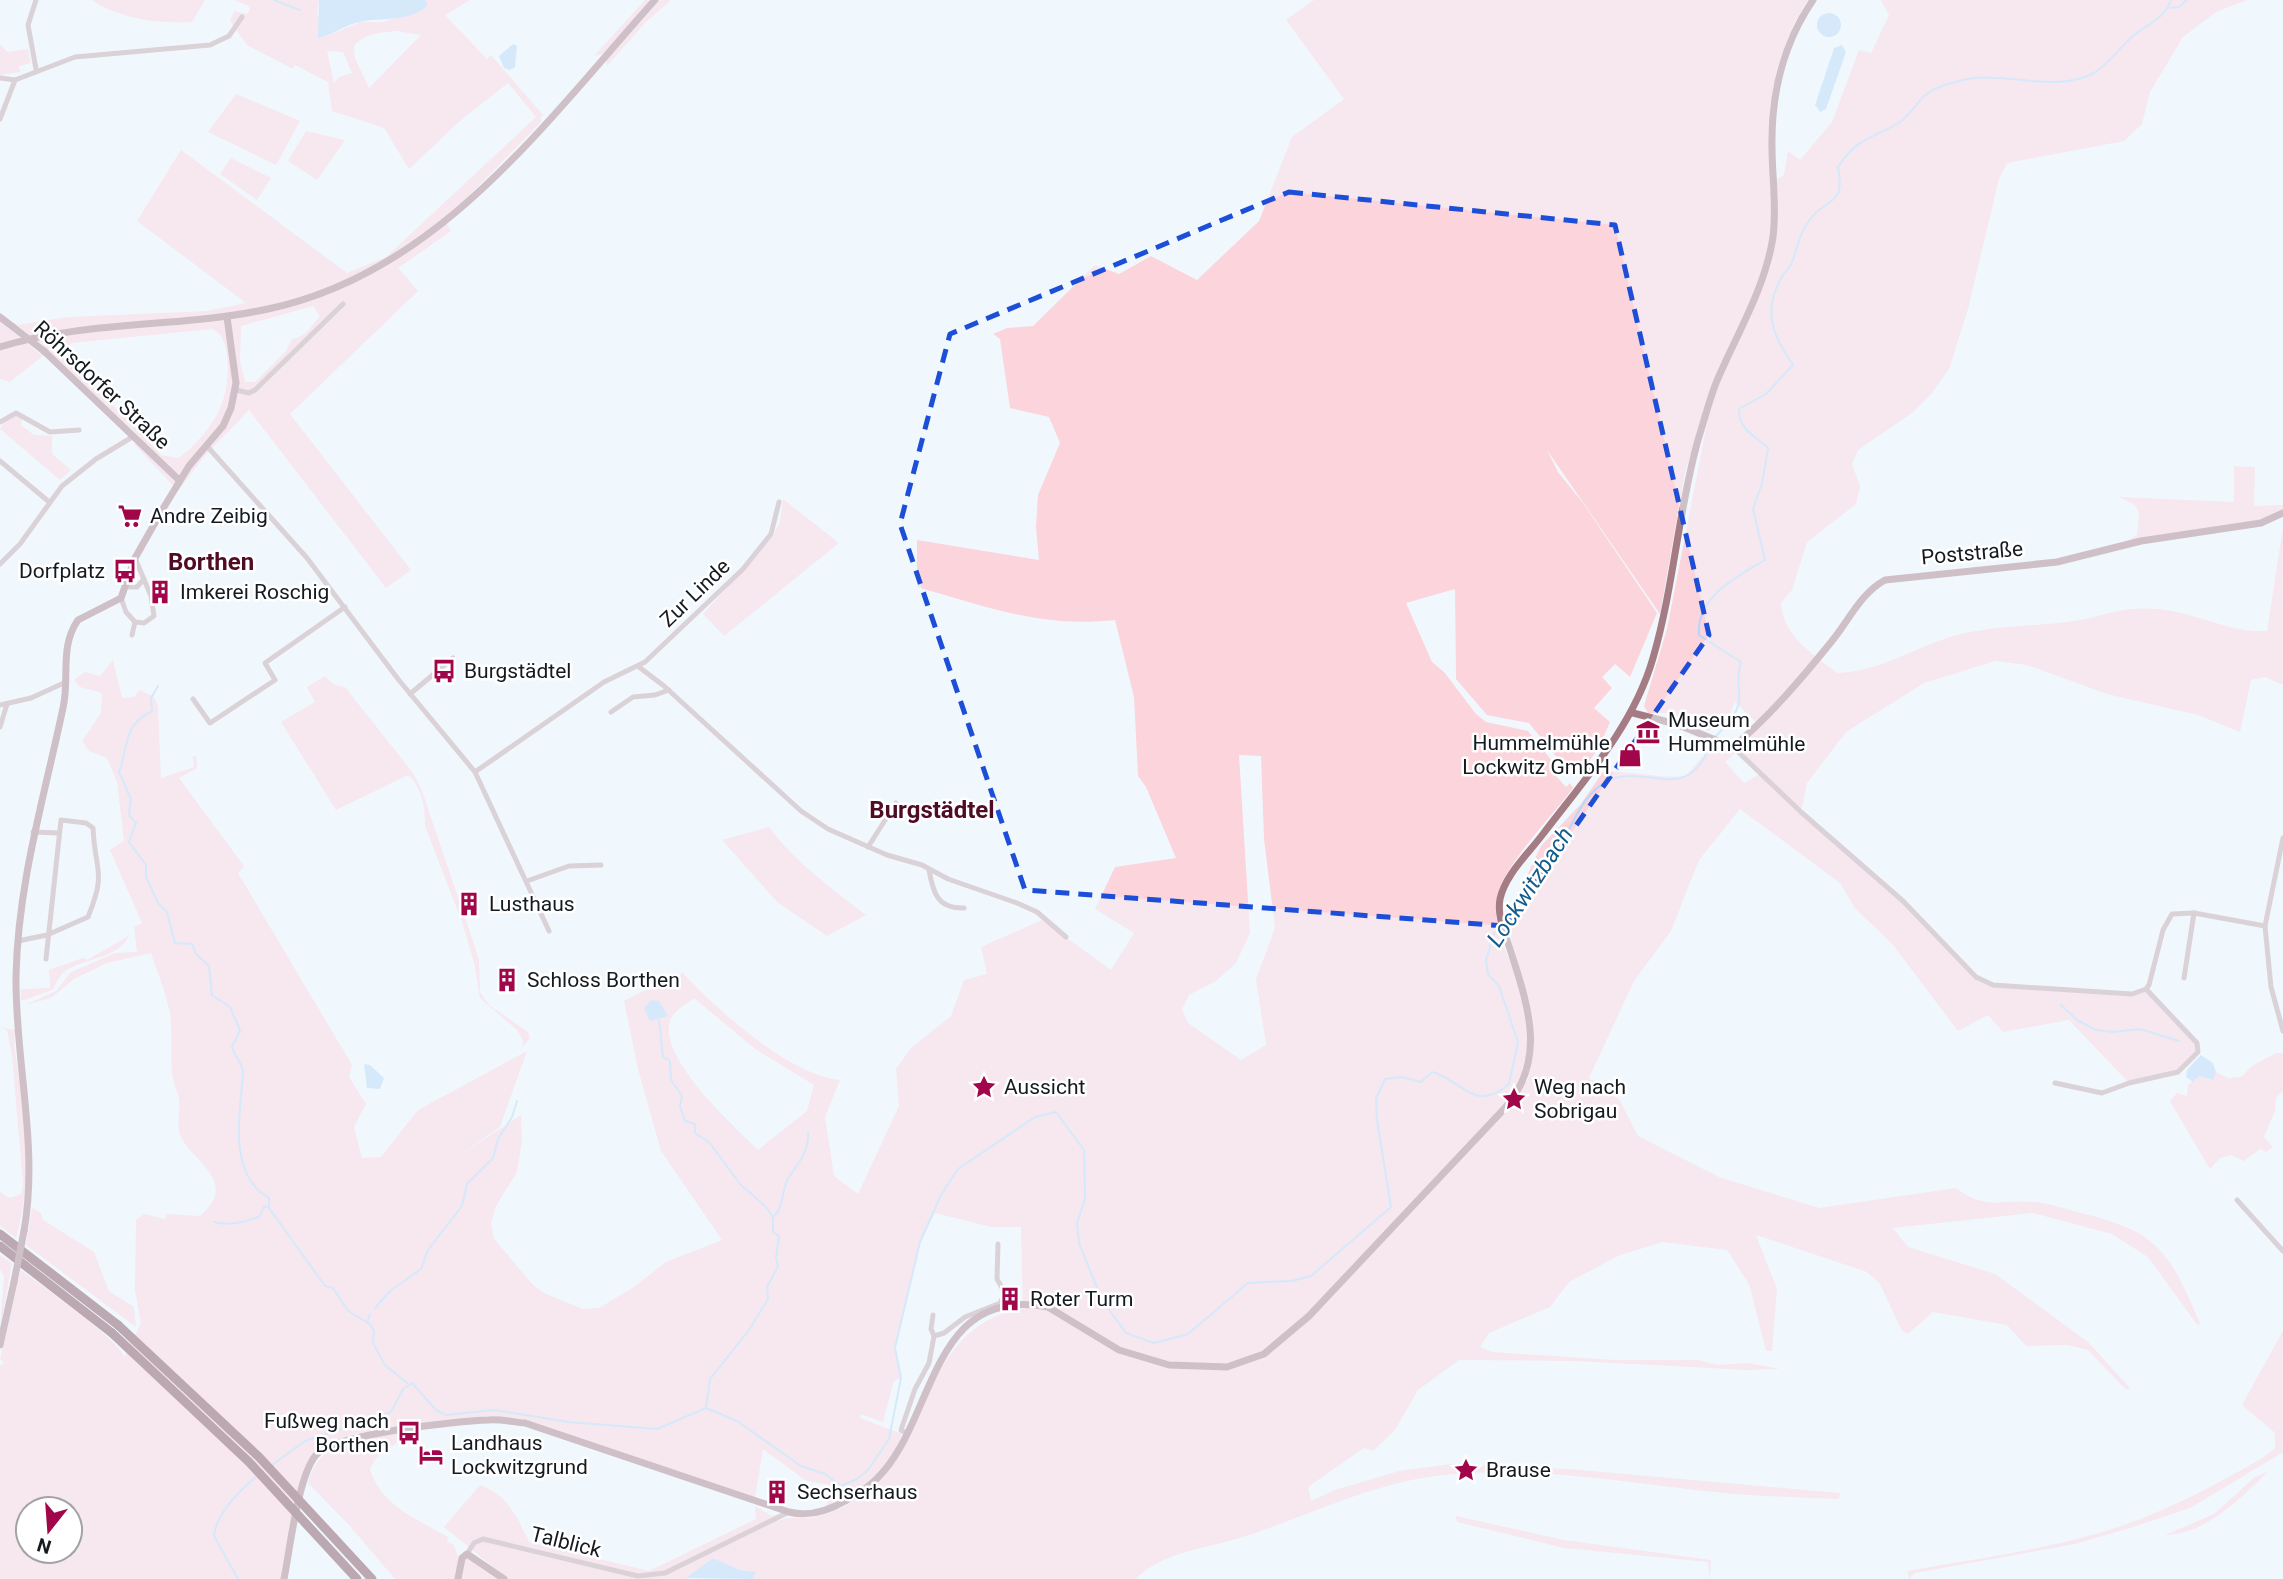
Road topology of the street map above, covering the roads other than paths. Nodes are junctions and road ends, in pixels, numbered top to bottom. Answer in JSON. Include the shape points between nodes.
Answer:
{"nodes":[{"id":1,"x":36,"y":0,"type":"edge"},
{"id":2,"x":656,"y":0,"type":"edge"},
{"id":3,"x":1813,"y":0,"type":"edge"},
{"id":4,"x":242,"y":17,"type":"dead end"},
{"id":5,"x":36,"y":69,"type":"junction"},
{"id":6,"x":0,"y":78,"type":"edge"},
{"id":7,"x":15,"y":80,"type":"junction"},
{"id":8,"x":0,"y":119,"type":"edge"},
{"id":9,"x":343,"y":304,"type":"dead end"},
{"id":10,"x":0,"y":317,"type":"edge"},
{"id":11,"x":227,"y":317,"type":"junction"},
{"id":12,"x":0,"y":347,"type":"edge"},
{"id":13,"x":236,"y":390,"type":"junction"},
{"id":14,"x":0,"y":422,"type":"edge"},
{"id":15,"x":79,"y":430,"type":"dead end"},
{"id":16,"x":134,"y":436,"type":"junction"},
{"id":17,"x":206,"y":445,"type":"junction"},
{"id":18,"x":2,"y":465,"type":"edge"},
{"id":19,"x":179,"y":480,"type":"junction"},
{"id":20,"x":48,"y":501,"type":"junction"},
{"id":21,"x":779,"y":502,"type":"dead end"},
{"id":22,"x":2283,"y":513,"type":"edge"},
{"id":23,"x":135,"y":558,"type":"junction"},
{"id":24,"x":0,"y":564,"type":"edge"},
{"id":25,"x":144,"y":579,"type":"junction"},
{"id":26,"x":126,"y":587,"type":"junction"},
{"id":27,"x":121,"y":598,"type":"junction"},
{"id":28,"x":345,"y":607,"type":"junction"},
{"id":29,"x":135,"y":622,"type":"junction"},
{"id":30,"x":132,"y":635,"type":"dead end"},
{"id":31,"x":453,"y":658,"type":"dead end"},
{"id":32,"x":639,"y":667,"type":"junction"},
{"id":33,"x":66,"y":682,"type":"junction"},
{"id":34,"x":668,"y":690,"type":"junction"},
{"id":35,"x":410,"y":694,"type":"junction"},
{"id":36,"x":193,"y":699,"type":"dead end"},
{"id":37,"x":4,"y":705,"type":"edge"},
{"id":38,"x":611,"y":712,"type":"dead end"},
{"id":39,"x":1633,"y":713,"type":"junction"},
{"id":40,"x":0,"y":727,"type":"edge"},
{"id":41,"x":1733,"y":747,"type":"junction"},
{"id":42,"x":475,"y":772,"type":"junction"},
{"id":43,"x":896,"y":803,"type":"dead end"},
{"id":44,"x":33,"y":832,"type":"junction"},
{"id":45,"x":59,"y":833,"type":"junction"},
{"id":46,"x":2283,"y":838,"type":"edge"},
{"id":47,"x":867,"y":847,"type":"junction"},
{"id":48,"x":601,"y":865,"type":"dead end"},
{"id":49,"x":929,"y":870,"type":"junction"},
{"id":50,"x":527,"y":881,"type":"junction"},
{"id":51,"x":964,"y":908,"type":"dead end"},
{"id":52,"x":2194,"y":913,"type":"junction"},
{"id":53,"x":2265,"y":926,"type":"junction"},
{"id":54,"x":549,"y":931,"type":"dead end"},
{"id":55,"x":47,"y":935,"type":"junction"},
{"id":56,"x":1066,"y":937,"type":"dead end"},
{"id":57,"x":18,"y":941,"type":"junction"},
{"id":58,"x":47,"y":959,"type":"dead end"},
{"id":59,"x":2184,"y":978,"type":"dead end"},
{"id":60,"x":2146,"y":989,"type":"junction"},
{"id":61,"x":2283,"y":1031,"type":"edge"},
{"id":62,"x":2055,"y":1083,"type":"dead end"},
{"id":63,"x":2237,"y":1200,"type":"dead end"},
{"id":64,"x":0,"y":1234,"type":"edge"},
{"id":65,"x":998,"y":1244,"type":"dead end"},
{"id":66,"x":0,"y":1246,"type":"edge"},
{"id":67,"x":2283,"y":1251,"type":"edge"},
{"id":68,"x":1005,"y":1293,"type":"junction"},
{"id":69,"x":1016,"y":1306,"type":"junction"},
{"id":70,"x":933,"y":1315,"type":"dead end"},
{"id":71,"x":115,"y":1329,"type":"junction"},
{"id":72,"x":934,"y":1336,"type":"junction"},
{"id":73,"x":0,"y":1345,"type":"edge"},
{"id":74,"x":906,"y":1433,"type":"junction"},
{"id":75,"x":789,"y":1512,"type":"junction"},
{"id":76,"x":467,"y":1554,"type":"junction"},
{"id":77,"x":284,"y":1579,"type":"edge"},
{"id":78,"x":357,"y":1579,"type":"edge"},
{"id":79,"x":372,"y":1579,"type":"edge"},
{"id":80,"x":458,"y":1579,"type":"edge"},
{"id":81,"x":504,"y":1579,"type":"edge"}],
"edges":[{"from":1,"to":5,"type":"street","via":[[28,25]]},
{"from":2,"to":11,"type":"main road","via":[[506,164],[438,229],[333,289],[271,309]]},
{"from":3,"to":39,"type":"main road","via":[[1794,27],[1782,60],[1772,124],[1775,200],[1768,260],[1715,385],[1698,441],[1654,657]]},
{"from":4,"to":5,"type":"street","via":[[229,36],[210,46],[108,52]]},
{"from":5,"to":7,"type":"street"},
{"from":6,"to":7,"type":"street"},
{"from":7,"to":8,"type":"street"},
{"from":9,"to":13,"type":"street","via":[[255,390]]},
{"from":10,"to":16,"type":"main road","name":"Röhrsdorfer Straße","bridge":true,"via":[[44,351]]},
{"from":11,"to":12,"type":"main road","via":[[85,329]]},
{"from":11,"to":13,"type":"main road"},
{"from":13,"to":17,"type":"main road","via":[[228,418]]},
{"from":14,"to":15,"type":"street","via":[[16,413],[50,432]]},
{"from":16,"to":19,"type":"main road","name":"Röhrsdorfer Straße"},
{"from":16,"to":20,"type":"street","via":[[75,475]]},
{"from":17,"to":19,"type":"main road"},
{"from":17,"to":28,"type":"street","via":[[267,510]]},
{"from":18,"to":20,"type":"street"},
{"from":19,"to":23,"type":"main road"},
{"from":20,"to":24,"type":"street","via":[[20,544]]},
{"from":21,"to":32,"type":"street","name":"Zur Linde","via":[[771,534],[743,569]]},
{"from":22,"to":41,"type":"main road","name":"Poststraße","via":[[2261,523],[2141,541],[2057,562],[1885,580],[1874,586],[1763,720]]},
{"from":23,"to":25,"type":"street"},
{"from":23,"to":26,"type":"main road"},
{"from":25,"to":26,"type":"street","via":[[137,587]]},
{"from":25,"to":29,"type":"street","via":[[154,616]]},
{"from":26,"to":27,"type":"main road"},
{"from":27,"to":29,"type":"street"},
{"from":27,"to":33,"type":"main road","via":[[78,620],[68,644]]},
{"from":28,"to":35,"type":"street"},
{"from":28,"to":36,"type":"street","via":[[265,663],[275,680],[210,723]]},
{"from":29,"to":30,"type":"street"},
{"from":31,"to":35,"type":"street"},
{"from":32,"to":34,"type":"street"},
{"from":32,"to":42,"type":"street","via":[[604,682]]},
{"from":33,"to":37,"type":"street"},
{"from":33,"to":44,"type":"main road"},
{"from":34,"to":38,"type":"street","via":[[633,697]]},
{"from":34,"to":47,"type":"street","via":[[801,811],[828,830]]},
{"from":35,"to":42,"type":"street"},
{"from":37,"to":40,"type":"street"},
{"from":39,"to":41,"type":"main road"},
{"from":39,"to":69,"type":"main road","via":[[1512,874],[1500,900],[1501,921],[1532,1029],[1523,1083],[1504,1109],[1310,1316],[1278,1345],[1227,1367],[1169,1365],[1119,1350],[1048,1307]]},
{"from":41,"to":60,"type":"street","via":[[1903,901],[1976,978],[1993,985],[2132,994]]},
{"from":42,"to":50,"type":"street"},
{"from":43,"to":47,"type":"street"},
{"from":44,"to":45,"type":"street"},
{"from":44,"to":57,"type":"main road"},
{"from":45,"to":55,"type":"street"},
{"from":45,"to":55,"type":"street","via":[[61,820],[93,828],[100,888],[88,917]]},
{"from":46,"to":53,"type":"street"},
{"from":47,"to":49,"type":"street"},
{"from":48,"to":50,"type":"street","via":[[569,866]]},
{"from":49,"to":51,"type":"street","via":[[938,900],[954,909]]},
{"from":49,"to":56,"type":"street","via":[[1037,912]]},
{"from":50,"to":54,"type":"street"},
{"from":52,"to":53,"type":"street"},
{"from":52,"to":59,"type":"street"},
{"from":52,"to":60,"type":"street","via":[[2179,912],[2168,920]]},
{"from":53,"to":61,"type":"street","via":[[2271,987]]},
{"from":55,"to":57,"type":"street"},
{"from":55,"to":58,"type":"street"},
{"from":57,"to":73,"type":"main road","bridge":true,"via":[[17,1009],[32,1170]]},
{"from":60,"to":62,"type":"street","via":[[2197,1043],[2198,1052],[2178,1072],[2102,1093]]},
{"from":63,"to":67,"type":"street"},
{"from":64,"to":71,"type":"highway"},
{"from":65,"to":68,"type":"street","via":[[997,1279]]},
{"from":66,"to":71,"type":"highway"},
{"from":68,"to":69,"type":"street","via":[[1013,1293]]},
{"from":68,"to":72,"type":"street","via":[[1000,1303]]},
{"from":69,"to":74,"type":"main road","via":[[976,1319],[957,1334]]},
{"from":70,"to":72,"type":"street"},
{"from":71,"to":78,"type":"highway","bridge":true,"via":[[249,1462]]},
{"from":71,"to":79,"type":"highway","bridge":true,"via":[[259,1457]]},
{"from":72,"to":74,"type":"street","via":[[929,1363],[901,1430]]},
{"from":74,"to":75,"type":"main road","via":[[883,1472],[855,1496],[817,1513]]},
{"from":75,"to":76,"type":"street","name":"Talblick","via":[[665,1573],[638,1576],[483,1539]]},
{"from":75,"to":77,"type":"main road","via":[[525,1423],[491,1419],[455,1423],[348,1438],[324,1447],[304,1478]]},
{"from":76,"to":80,"type":"main road"},
{"from":76,"to":81,"type":"main road"}]}
